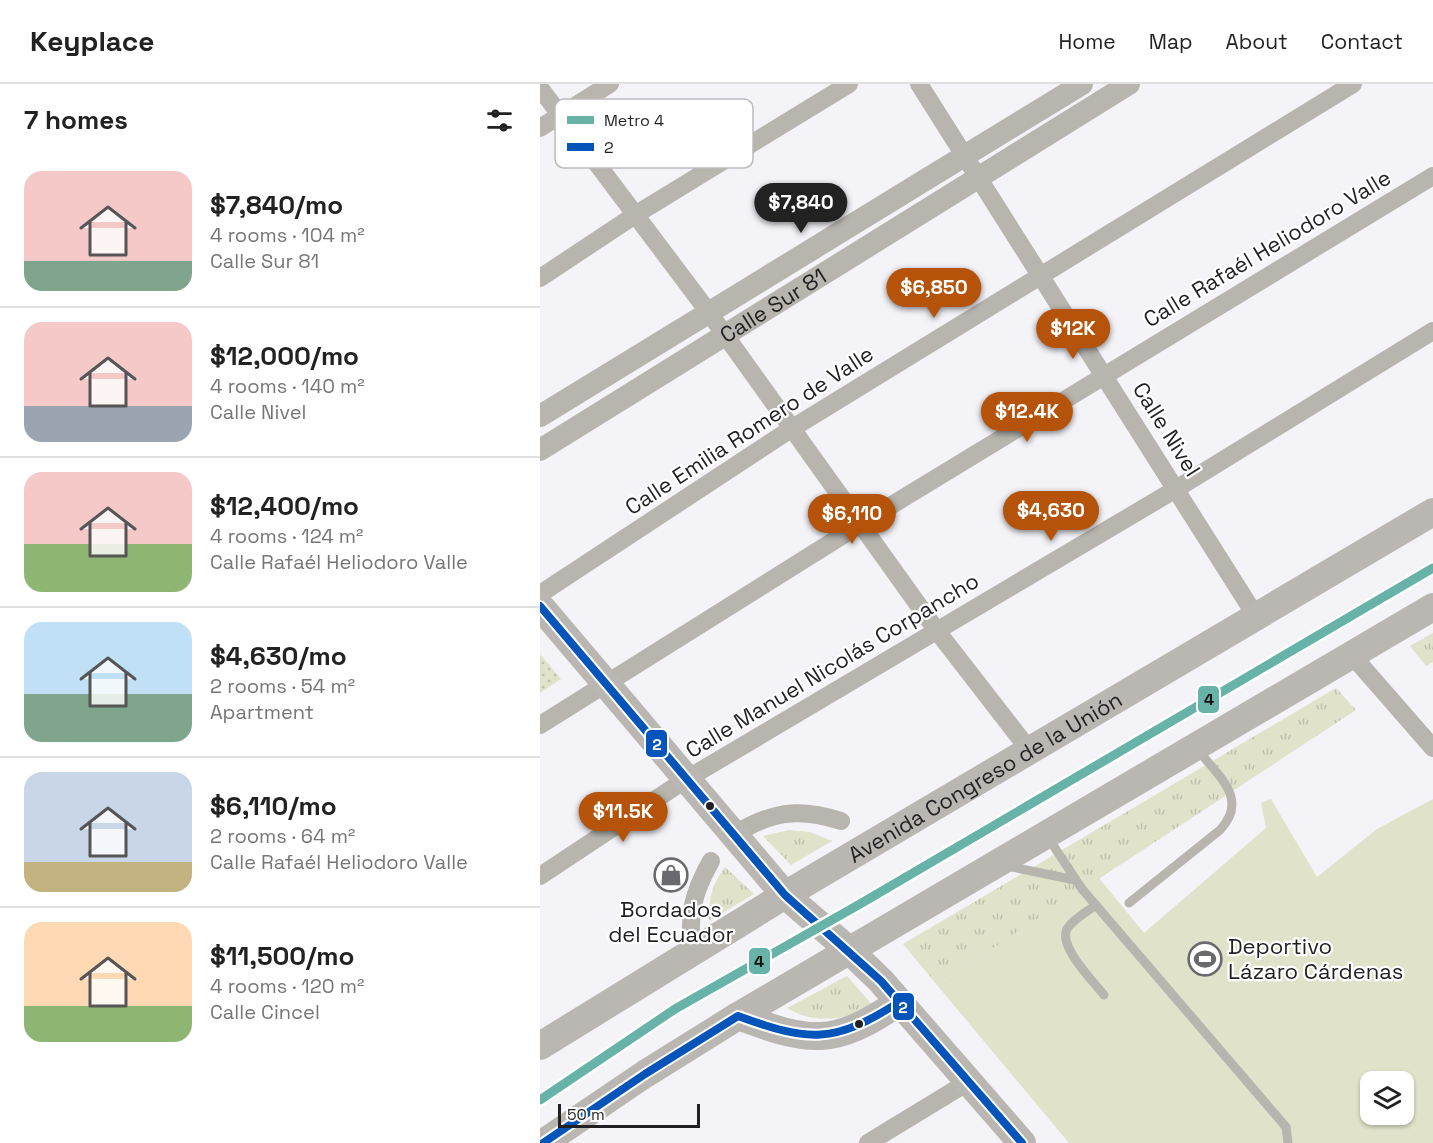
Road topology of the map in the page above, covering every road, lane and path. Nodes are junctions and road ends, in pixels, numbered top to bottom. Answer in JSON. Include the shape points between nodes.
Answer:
{"nodes":[{"id":1,"x":610,"y":84,"type":"edge"},
{"id":2,"x":849,"y":84,"type":"edge"},
{"id":3,"x":919,"y":84,"type":"edge"},
{"id":4,"x":1082,"y":84,"type":"edge"},
{"id":5,"x":1129,"y":84,"type":"edge"},
{"id":6,"x":1353,"y":84,"type":"edge"},
{"id":7,"x":540,"y":88,"type":"edge"},
{"id":8,"x":586,"y":99,"type":"edge"},
{"id":9,"x":555,"y":108,"type":"edge"},
{"id":10,"x":555,"y":118,"type":"edge"},
{"id":11,"x":540,"y":128,"type":"edge"},
{"id":12,"x":753,"y":143,"type":"edge"},
{"id":13,"x":965,"y":156,"type":"junction"},
{"id":14,"x":599,"y":168,"type":"edge"},
{"id":15,"x":713,"y":168,"type":"edge"},
{"id":16,"x":1433,"y":176,"type":"edge"},
{"id":17,"x":978,"y":177,"type":"junction"},
{"id":18,"x":635,"y":216,"type":"junction"},
{"id":19,"x":1041,"y":275,"type":"junction"},
{"id":20,"x":540,"y":278,"type":"edge"},
{"id":21,"x":710,"y":314,"type":"junction"},
{"id":22,"x":1433,"y":331,"type":"edge"},
{"id":23,"x":723,"y":335,"type":"junction"},
{"id":24,"x":1104,"y":375,"type":"junction"},
{"id":25,"x":540,"y":416,"type":"edge"},
{"id":26,"x":791,"y":429,"type":"junction"},
{"id":27,"x":540,"y":450,"type":"edge"},
{"id":28,"x":1176,"y":489,"type":"junction"},
{"id":29,"x":1433,"y":512,"type":"edge"},
{"id":30,"x":859,"y":525,"type":"junction"},
{"id":31,"x":540,"y":594,"type":"edge"},
{"id":32,"x":540,"y":606,"type":"edge"},
{"id":33,"x":1433,"y":607,"type":"edge"},
{"id":34,"x":1257,"y":618,"type":"junction"},
{"id":35,"x":937,"y":631,"type":"junction"},
{"id":36,"x":1351,"y":654,"type":"junction"},
{"id":37,"x":605,"y":683,"type":"junction"},
{"id":38,"x":540,"y":725,"type":"edge"},
{"id":39,"x":1195,"y":746,"type":"junction"},
{"id":40,"x":1433,"y":748,"type":"edge"},
{"id":41,"x":1030,"y":751,"type":"junction"},
{"id":42,"x":685,"y":780,"type":"junction"},
{"id":43,"x":841,"y":821,"type":"dead end"},
{"id":44,"x":1046,"y":834,"type":"junction"},
{"id":45,"x":733,"y":835,"type":"junction"},
{"id":46,"x":711,"y":861,"type":"dead end"},
{"id":47,"x":995,"y":864,"type":"junction"},
{"id":48,"x":540,"y":876,"type":"edge"},
{"id":49,"x":1075,"y":880,"type":"junction"},
{"id":50,"x":784,"y":895,"type":"junction"},
{"id":51,"x":1130,"y":903,"type":"dead end"},
{"id":52,"x":1096,"y":905,"type":"junction"},
{"id":53,"x":849,"y":950,"type":"junction"},
{"id":54,"x":694,"y":951,"type":"junction"},
{"id":55,"x":1104,"y":995,"type":"dead end"},
{"id":56,"x":898,"y":1002,"type":"junction"},
{"id":57,"x":738,"y":1016,"type":"junction"},
{"id":58,"x":540,"y":1046,"type":"edge"},
{"id":59,"x":968,"y":1082,"type":"junction"},
{"id":60,"x":543,"y":1143,"type":"edge"},
{"id":61,"x":868,"y":1143,"type":"edge"},
{"id":62,"x":1022,"y":1143,"type":"edge"},
{"id":63,"x":1288,"y":1143,"type":"edge"}],
"edges":[{"from":1,"to":8,"type":"street"},
{"from":2,"to":12,"type":"street"},
{"from":3,"to":13,"type":"street","name":"Calle Nivel"},
{"from":4,"to":13,"type":"street","name":"Calle Sur 81"},
{"from":5,"to":17,"type":"street","name":"Calle Sur 81"},
{"from":6,"to":19,"type":"street","name":"Calle Emilia Romero de Valle"},
{"from":7,"to":9,"type":"street"},
{"from":10,"to":11,"type":"street"},
{"from":13,"to":17,"type":"street","name":"Calle Nivel"},
{"from":13,"to":21,"type":"street","name":"Calle Sur 81"},
{"from":14,"to":18,"type":"street"},
{"from":15,"to":18,"type":"street"},
{"from":16,"to":24,"type":"street","name":"Calle Rafaél Heliodoro Valle"},
{"from":17,"to":19,"type":"street","name":"Calle Nivel"},
{"from":17,"to":23,"type":"street","name":"Calle Sur 81"},
{"from":18,"to":20,"type":"street"},
{"from":18,"to":21,"type":"street"},
{"from":19,"to":24,"type":"street","name":"Calle Nivel"},
{"from":19,"to":26,"type":"street","name":"Calle Emilia Romero de Valle"},
{"from":21,"to":23,"type":"street"},
{"from":21,"to":25,"type":"street","name":"Calle Sur 81"},
{"from":22,"to":28,"type":"street","name":"Calle Manuel Nicolás Corpancho"},
{"from":23,"to":26,"type":"street"},
{"from":23,"to":27,"type":"street","name":"Calle Sur 81"},
{"from":24,"to":28,"type":"street","name":"Calle Nivel"},
{"from":24,"to":30,"type":"street","name":"Calle Rafaél Heliodoro Valle"},
{"from":26,"to":30,"type":"street"},
{"from":26,"to":31,"type":"street","name":"Calle Emilia Romero de Valle"},
{"from":28,"to":34,"type":"street","name":"Calle Nivel"},
{"from":28,"to":35,"type":"street","name":"Calle Manuel Nicolás Corpancho"},
{"from":29,"to":34,"type":"main road","name":"Avenida Congreso de la Unión"},
{"from":30,"to":35,"type":"street"},
{"from":30,"to":37,"type":"street","name":"Calle Rafaél Heliodoro Valle"},
{"from":32,"to":37,"type":"main road"},
{"from":33,"to":36,"type":"main road"},
{"from":34,"to":41,"type":"main road","name":"Avenida Congreso de la Unión"},
{"from":35,"to":41,"type":"street"},
{"from":35,"to":42,"type":"street","name":"Calle Manuel Nicolás Corpancho"},
{"from":36,"to":39,"type":"main road"},
{"from":36,"to":40,"type":"street"},
{"from":37,"to":38,"type":"street","name":"Calle Rafaél Heliodoro Valle"},
{"from":37,"to":42,"type":"main road"},
{"from":39,"to":44,"type":"main road"},
{"from":39,"to":51,"type":"lane","via":[[1229,790],[1234,803],[1232,818]]},
{"from":41,"to":50,"type":"main road","name":"Avenida Congreso de la Unión"},
{"from":42,"to":45,"type":"main road"},
{"from":42,"to":48,"type":"street","name":"Calle Manuel Nicolás Corpancho"},
{"from":43,"to":45,"type":"street","via":[[794,812],[760,819]]},
{"from":44,"to":47,"type":"main road"},
{"from":44,"to":49,"type":"lane"},
{"from":45,"to":50,"type":"main road"},
{"from":46,"to":54,"type":"street","via":[[693,901],[689,930]]},
{"from":47,"to":49,"type":"lane"},
{"from":47,"to":53,"type":"main road"},
{"from":49,"to":52,"type":"lane"},
{"from":50,"to":53,"type":"main road"},
{"from":50,"to":54,"type":"main road","name":"Avenida Congreso de la Unión"},
{"from":52,"to":55,"type":"lane","via":[[1066,930],[1065,941]]},
{"from":52,"to":63,"type":"lane","via":[[1286,1127]]},
{"from":53,"to":56,"type":"main road"},
{"from":53,"to":57,"type":"main road"},
{"from":54,"to":58,"type":"main road","name":"Avenida Congreso de la Unión"},
{"from":56,"to":57,"type":"main road","via":[[871,1021],[838,1035],[792,1034]]},
{"from":56,"to":59,"type":"main road"},
{"from":57,"to":60,"type":"main road"},
{"from":59,"to":61,"type":"street"},
{"from":59,"to":62,"type":"main road"}]}
